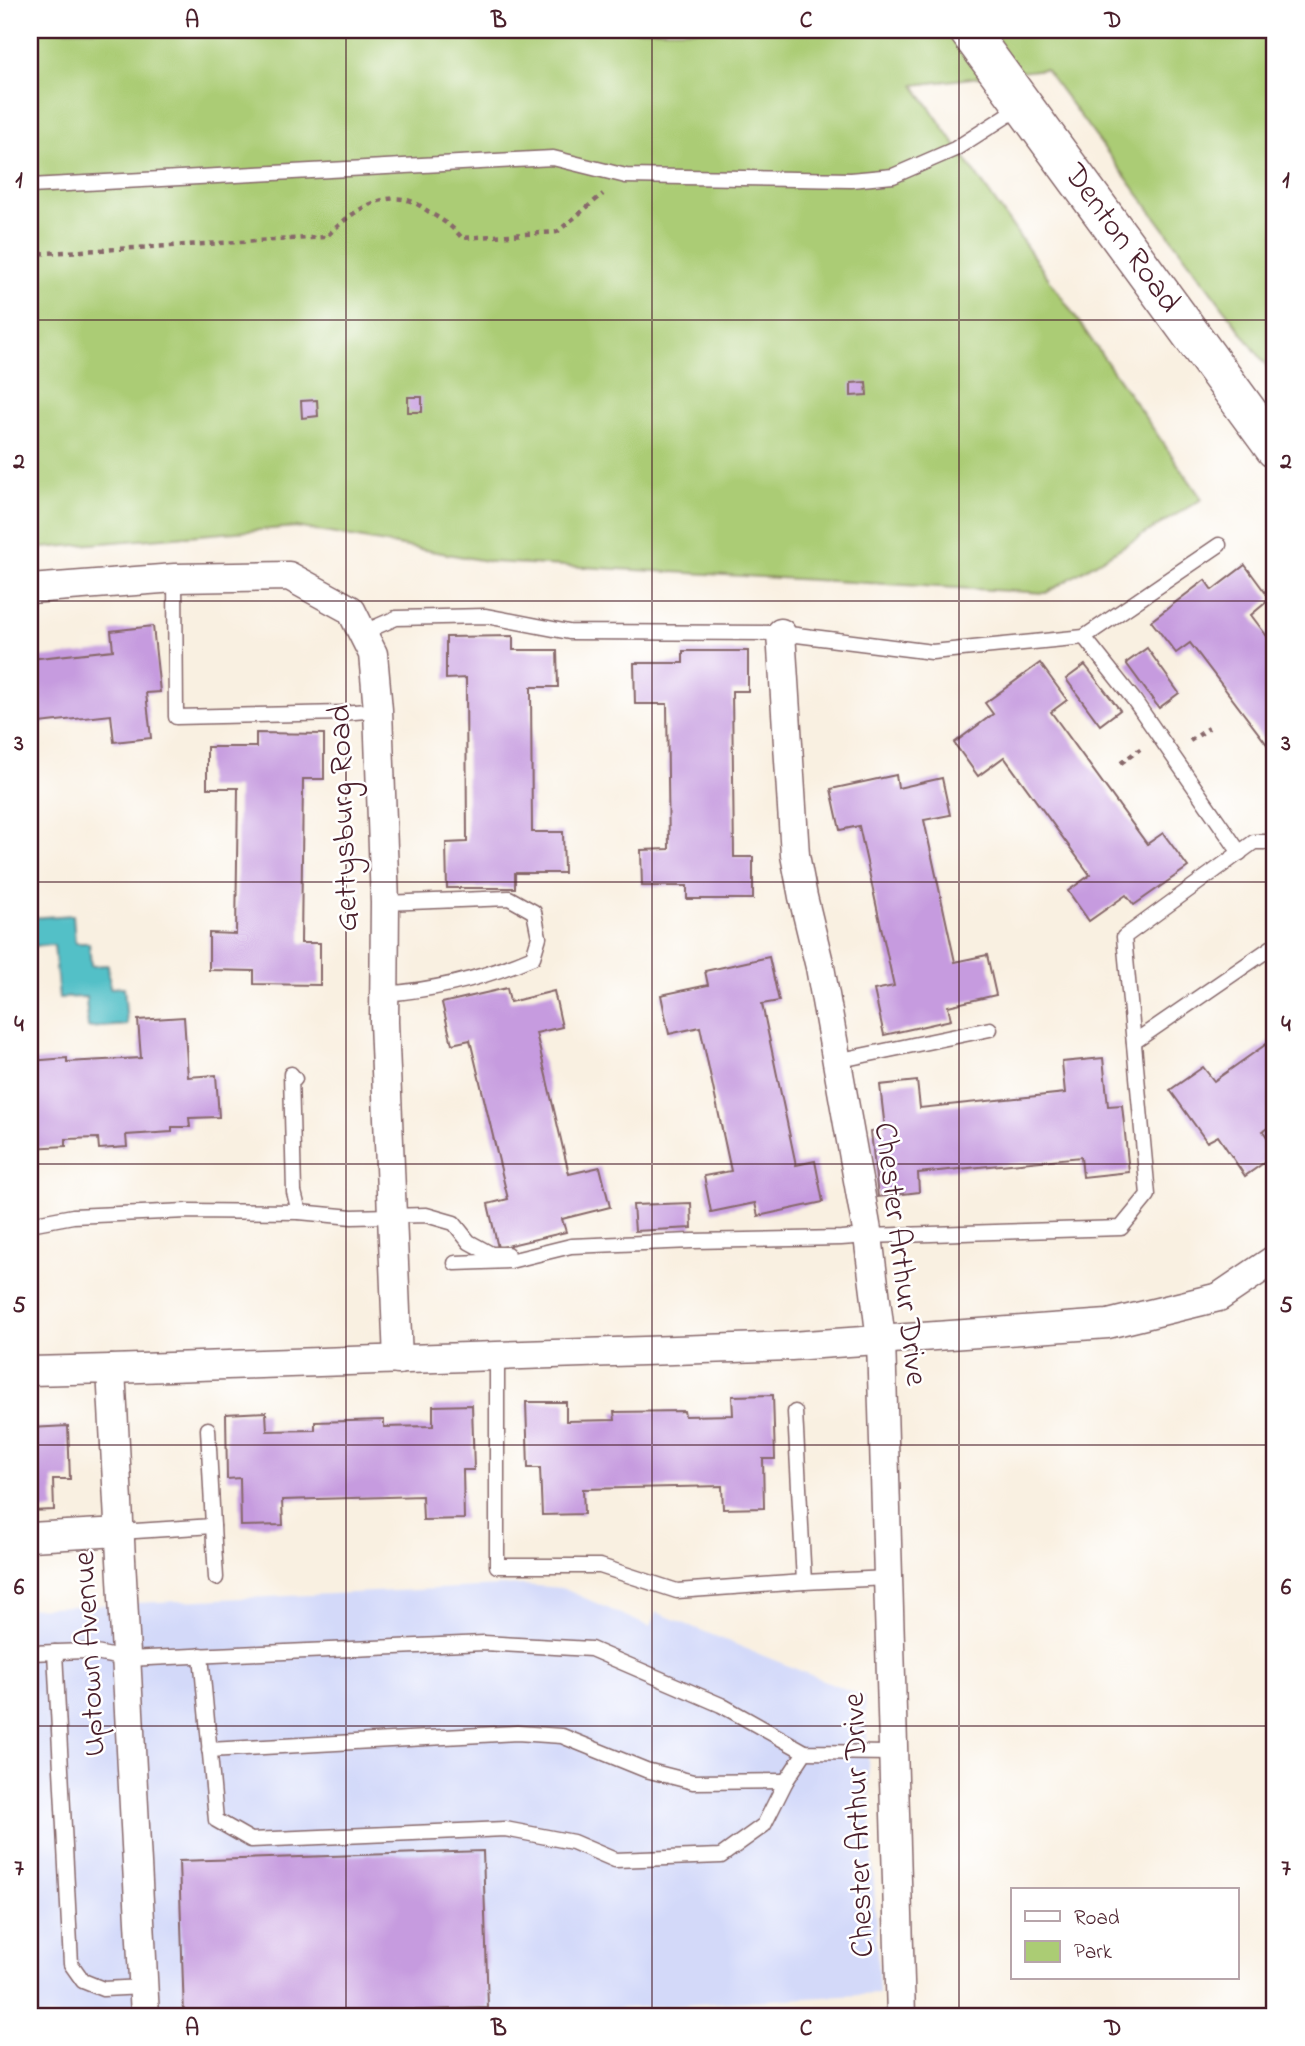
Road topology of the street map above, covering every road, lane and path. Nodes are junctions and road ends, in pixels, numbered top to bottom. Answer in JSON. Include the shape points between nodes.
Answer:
{"nodes":[{"id":1,"x":968,"y":30,"type":"edge"},
{"id":2,"x":1023,"y":106,"type":"junction"},
{"id":3,"x":626,"y":176,"type":"junction"},
{"id":4,"x":30,"y":186,"type":"edge"},
{"id":5,"x":30,"y":254,"type":"edge"},
{"id":6,"x":1275,"y":449,"type":"edge"},
{"id":7,"x":1219,"y":545,"type":"dead end"},
{"id":8,"x":175,"y":578,"type":"junction"},
{"id":9,"x":30,"y":589,"type":"edge"},
{"id":10,"x":362,"y":633,"type":"junction"},
{"id":11,"x":781,"y":633,"type":"junction"},
{"id":12,"x":1084,"y":637,"type":"junction"},
{"id":13,"x":377,"y":710,"type":"junction"},
{"id":14,"x":1209,"y":728,"type":"dead end"},
{"id":15,"x":1147,"y":745,"type":"dead end"},
{"id":16,"x":1182,"y":747,"type":"dead end"},
{"id":17,"x":1121,"y":763,"type":"dead end"},
{"id":18,"x":1275,"y":842,"type":"edge"},
{"id":19,"x":1240,"y":853,"type":"junction"},
{"id":20,"x":385,"y":903,"type":"junction"},
{"id":21,"x":1275,"y":945,"type":"edge"},
{"id":22,"x":384,"y":994,"type":"junction"},
{"id":23,"x":990,"y":1029,"type":"dead end"},
{"id":24,"x":1134,"y":1042,"type":"junction"},
{"id":25,"x":836,"y":1061,"type":"junction"},
{"id":26,"x":295,"y":1079,"type":"dead end"},
{"id":27,"x":299,"y":1212,"type":"junction"},
{"id":28,"x":393,"y":1215,"type":"junction"},
{"id":29,"x":30,"y":1224,"type":"edge"},
{"id":30,"x":868,"y":1236,"type":"junction"},
{"id":31,"x":538,"y":1254,"type":"junction"},
{"id":32,"x":1275,"y":1259,"type":"edge"},
{"id":33,"x":455,"y":1263,"type":"dead end"},
{"id":34,"x":881,"y":1340,"type":"junction"},
{"id":35,"x":498,"y":1356,"type":"junction"},
{"id":36,"x":398,"y":1360,"type":"junction"},
{"id":37,"x":111,"y":1369,"type":"junction"},
{"id":38,"x":30,"y":1371,"type":"edge"},
{"id":39,"x":795,"y":1412,"type":"dead end"},
{"id":40,"x":208,"y":1429,"type":"dead end"},
{"id":41,"x":213,"y":1526,"type":"junction"},
{"id":42,"x":120,"y":1532,"type":"junction"},
{"id":43,"x":30,"y":1537,"type":"edge"},
{"id":44,"x":216,"y":1578,"type":"dead end"},
{"id":45,"x":888,"y":1578,"type":"junction"},
{"id":46,"x":804,"y":1582,"type":"junction"},
{"id":47,"x":55,"y":1652,"type":"junction"},
{"id":48,"x":30,"y":1653,"type":"edge"},
{"id":49,"x":201,"y":1655,"type":"junction"},
{"id":50,"x":127,"y":1659,"type":"junction"},
{"id":51,"x":209,"y":1750,"type":"junction"},
{"id":52,"x":805,"y":1752,"type":"junction"},
{"id":53,"x":893,"y":1753,"type":"junction"},
{"id":54,"x":786,"y":1781,"type":"junction"},
{"id":55,"x":144,"y":1987,"type":"junction"},
{"id":56,"x":145,"y":2016,"type":"edge"},
{"id":57,"x":901,"y":2016,"type":"edge"}],
"edges":[{"from":1,"to":2,"type":"street","name":"Denton Road"},
{"from":2,"to":3,"type":"lane","via":[[956,149],[893,176],[851,180]]},
{"from":2,"to":6,"type":"street","name":"Denton Road"},
{"from":3,"to":4,"type":"lane","via":[[553,158]]},
{"from":3,"to":5,"type":"path","via":[[557,232],[462,238],[450,225],[412,202],[388,199],[361,208],[326,237]]},
{"from":7,"to":12,"type":"lane"},
{"from":8,"to":9,"type":"street","name":"Gettysburg Road"},
{"from":8,"to":10,"type":"street","name":"Gettysburg Road","via":[[289,576],[351,610]]},
{"from":8,"to":13,"type":"lane","via":[[176,717]]},
{"from":10,"to":11,"type":"lane","via":[[396,618],[486,616],[569,632]]},
{"from":10,"to":13,"type":"street","name":"Gettysburg Road","via":[[373,654]]},
{"from":11,"to":12,"type":"lane","via":[[932,652]]},
{"from":11,"to":25,"type":"street","name":"Chester Arthur Drive","via":[[795,855]]},
{"from":12,"to":19,"type":"lane","via":[[1134,700]]},
{"from":13,"to":20,"type":"street","name":"Gettysburg Road"},
{"from":14,"to":16,"type":"path"},
{"from":15,"to":17,"type":"path"},
{"from":18,"to":19,"type":"lane","via":[[1254,842]]},
{"from":19,"to":24,"type":"lane","via":[[1124,937]]},
{"from":20,"to":22,"type":"street","name":"Gettysburg Road"},
{"from":20,"to":22,"type":"lane","via":[[509,898],[534,912],[539,937],[533,957],[507,968],[417,991]]},
{"from":21,"to":24,"type":"lane"},
{"from":22,"to":28,"type":"street","name":"Gettysburg Road"},
{"from":23,"to":25,"type":"lane"},
{"from":24,"to":30,"type":"lane","via":[[1148,1195],[1121,1228]]},
{"from":25,"to":30,"type":"street","name":"Chester Arthur Drive"},
{"from":26,"to":27,"type":"lane","via":[[291,1074],[294,1192]]},
{"from":27,"to":28,"type":"lane"},
{"from":27,"to":29,"type":"lane","via":[[175,1211],[73,1216]]},
{"from":28,"to":31,"type":"lane","via":[[426,1215],[454,1223],[469,1242],[491,1254]]},
{"from":28,"to":36,"type":"street","name":"Gettysburg Road"},
{"from":30,"to":31,"type":"lane","via":[[583,1246]]},
{"from":30,"to":34,"type":"street","name":"Chester Arthur Drive"},
{"from":31,"to":33,"type":"lane","via":[[499,1262]]},
{"from":32,"to":34,"type":"street","via":[[1219,1297],[1108,1324]]},
{"from":34,"to":35,"type":"street"},
{"from":34,"to":45,"type":"street","name":"Chester Arthur Drive"},
{"from":35,"to":36,"type":"street"},
{"from":35,"to":46,"type":"lane","via":[[498,1566],[600,1566],[677,1591]]},
{"from":36,"to":37,"type":"street"},
{"from":37,"to":38,"type":"street"},
{"from":37,"to":42,"type":"street","name":"Uptown Avenue"},
{"from":39,"to":46,"type":"lane"},
{"from":40,"to":41,"type":"lane"},
{"from":41,"to":42,"type":"lane"},
{"from":41,"to":44,"type":"lane"},
{"from":42,"to":43,"type":"street"},
{"from":42,"to":50,"type":"street","name":"Uptown Avenue"},
{"from":45,"to":46,"type":"lane"},
{"from":45,"to":53,"type":"street","name":"Chester Arthur Drive"},
{"from":47,"to":48,"type":"lane"},
{"from":47,"to":50,"type":"lane","via":[[85,1651]]},
{"from":47,"to":55,"type":"lane","via":[[71,1964],[83,1981],[103,1989]]},
{"from":49,"to":50,"type":"lane"},
{"from":49,"to":51,"type":"lane"},
{"from":49,"to":52,"type":"lane","via":[[484,1643],[591,1649],[721,1705]]},
{"from":50,"to":55,"type":"street","name":"Uptown Avenue"},
{"from":51,"to":54,"type":"lane","via":[[517,1733],[562,1736],[693,1782]]},
{"from":51,"to":54,"type":"lane","via":[[216,1821],[251,1840],[505,1829],[573,1842],[615,1860],[721,1856],[764,1825]]},
{"from":52,"to":53,"type":"lane"},
{"from":52,"to":54,"type":"lane"},
{"from":53,"to":57,"type":"street","name":"Chester Arthur Drive"},
{"from":55,"to":56,"type":"street","name":"Uptown Avenue"}]}
